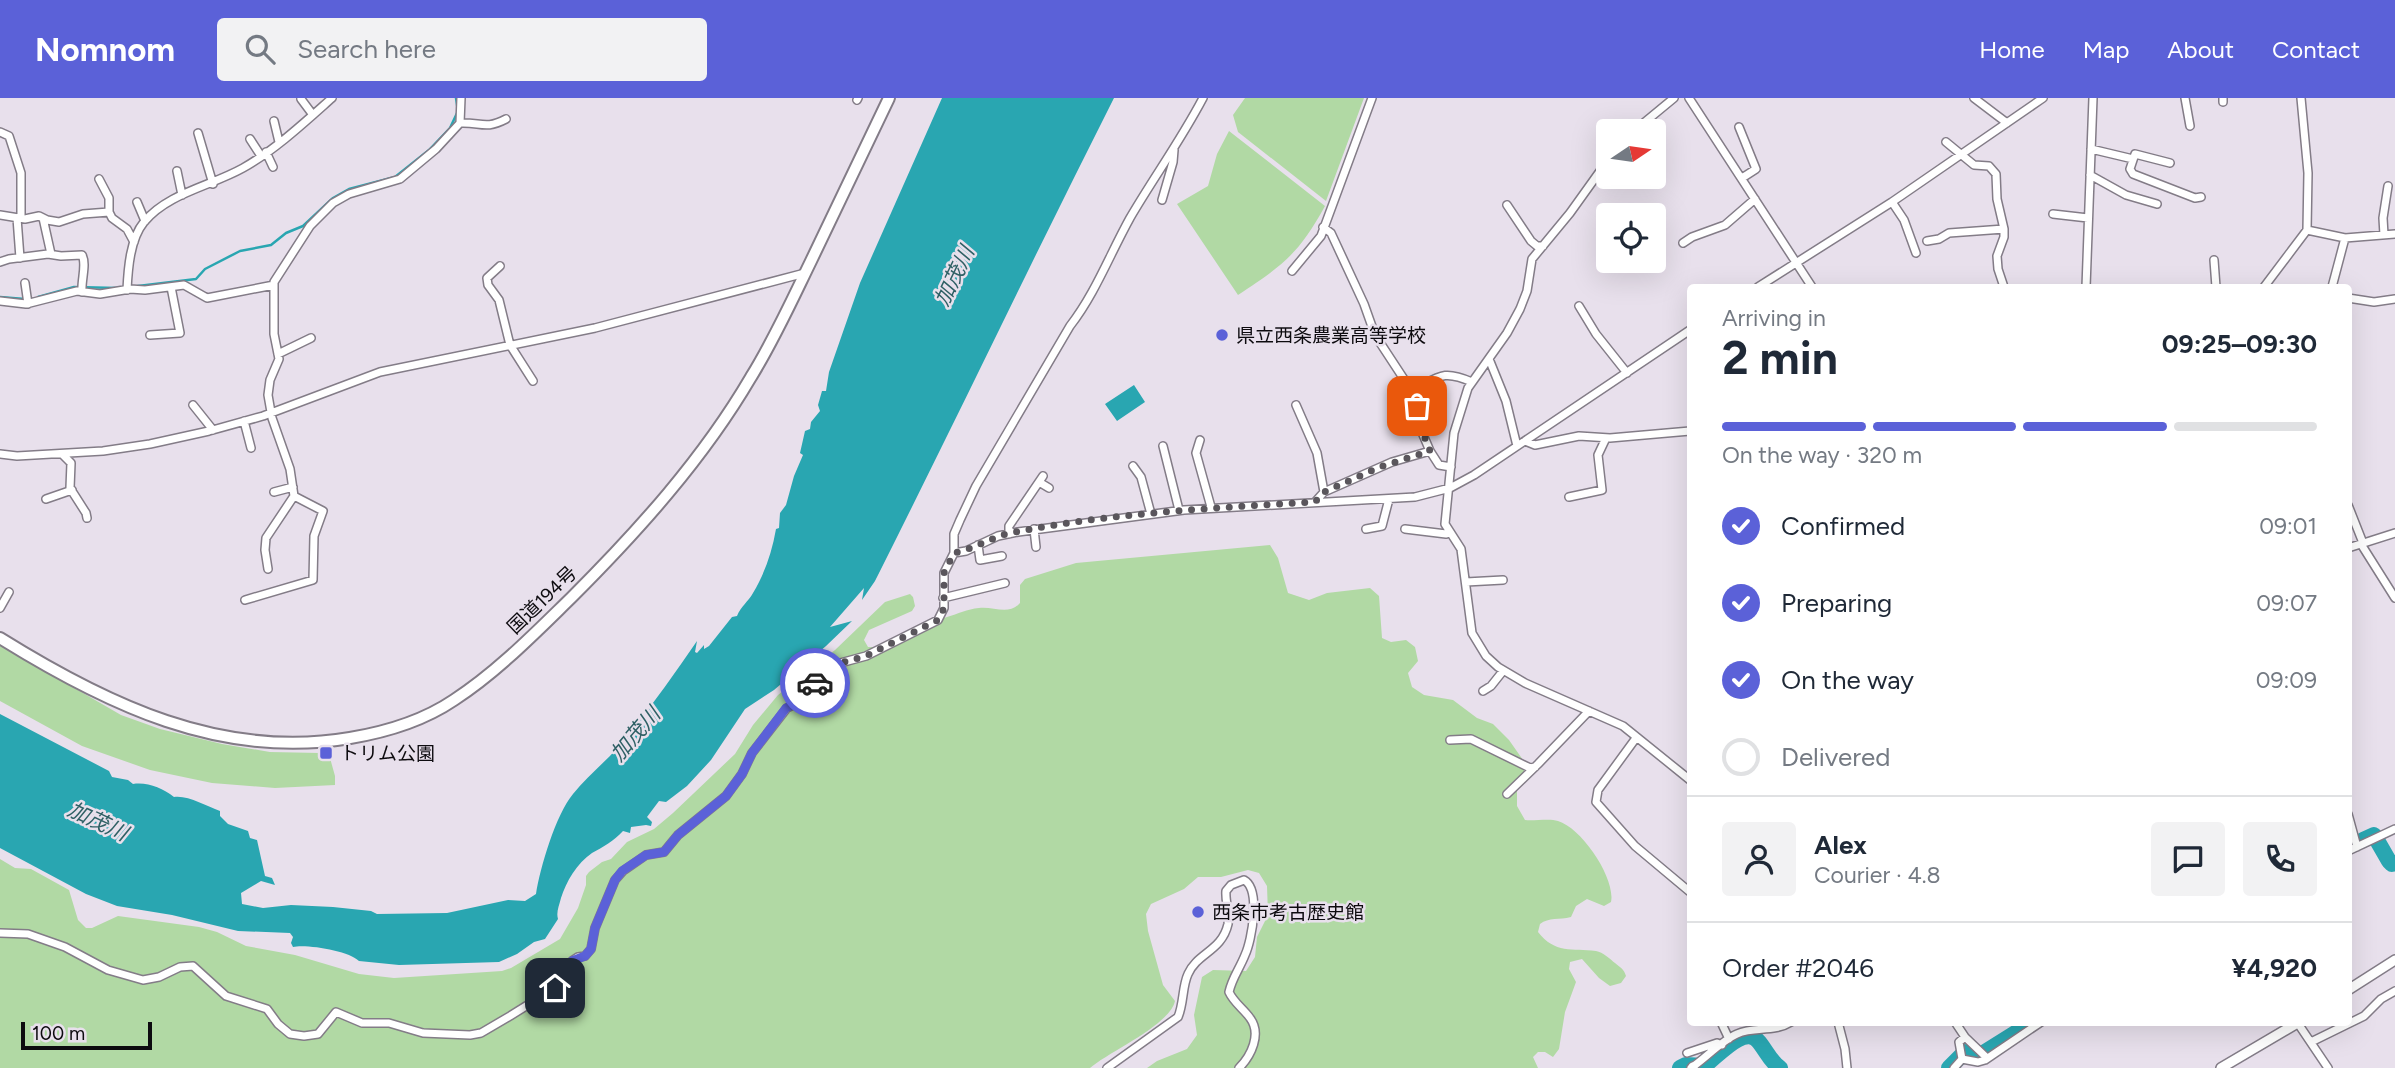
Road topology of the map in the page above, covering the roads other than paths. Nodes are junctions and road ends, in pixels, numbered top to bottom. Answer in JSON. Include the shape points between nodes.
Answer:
{"nodes":[{"id":1,"x":461,"y":98,"type":"edge"},
{"id":2,"x":889,"y":98,"type":"edge"},
{"id":3,"x":1203,"y":98,"type":"edge"},
{"id":4,"x":1371,"y":98,"type":"edge"},
{"id":5,"x":1674,"y":98,"type":"edge"},
{"id":6,"x":1689,"y":98,"type":"edge"},
{"id":7,"x":1974,"y":98,"type":"edge"},
{"id":8,"x":2043,"y":98,"type":"edge"},
{"id":9,"x":2093,"y":98,"type":"edge"},
{"id":10,"x":2185,"y":98,"type":"edge"},
{"id":11,"x":2301,"y":98,"type":"edge"},
{"id":12,"x":301,"y":99,"type":"edge"},
{"id":13,"x":331,"y":99,"type":"edge"},
{"id":14,"x":313,"y":115,"type":"junction"},
{"id":15,"x":506,"y":119,"type":"dead end"},
{"id":16,"x":1649,"y":119,"type":"edge"},
{"id":17,"x":274,"y":121,"type":"dead end"},
{"id":18,"x":460,"y":123,"type":"junction"},
{"id":19,"x":2007,"y":123,"type":"junction"},
{"id":20,"x":2190,"y":126,"type":"dead end"},
{"id":21,"x":1740,"y":127,"type":"dead end"},
{"id":22,"x":0,"y":132,"type":"edge"},
{"id":23,"x":198,"y":133,"type":"dead end"},
{"id":24,"x":250,"y":139,"type":"dead end"},
{"id":25,"x":279,"y":142,"type":"junction"},
{"id":26,"x":1946,"y":142,"type":"dead end"},
{"id":27,"x":2091,"y":149,"type":"junction"},
{"id":28,"x":1174,"y":150,"type":"junction"},
{"id":29,"x":264,"y":154,"type":"junction"},
{"id":30,"x":1961,"y":155,"type":"junction"},
{"id":31,"x":2133,"y":159,"type":"junction"},
{"id":32,"x":2169,"y":163,"type":"dead end"},
{"id":33,"x":273,"y":167,"type":"dead end"},
{"id":34,"x":177,"y":171,"type":"dead end"},
{"id":35,"x":2090,"y":175,"type":"junction"},
{"id":36,"x":1596,"y":177,"type":"edge"},
{"id":37,"x":1742,"y":178,"type":"junction"},
{"id":38,"x":99,"y":179,"type":"dead end"},
{"id":39,"x":213,"y":184,"type":"junction"},
{"id":40,"x":2388,"y":186,"type":"dead end"},
{"id":41,"x":182,"y":195,"type":"junction"},
{"id":42,"x":2201,"y":197,"type":"dead end"},
{"id":43,"x":1755,"y":199,"type":"junction"},
{"id":44,"x":1162,"y":200,"type":"dead end"},
{"id":45,"x":137,"y":202,"type":"dead end"},
{"id":46,"x":1892,"y":202,"type":"junction"},
{"id":47,"x":2157,"y":204,"type":"dead end"},
{"id":48,"x":1507,"y":205,"type":"dead end"},
{"id":49,"x":109,"y":212,"type":"junction"},
{"id":50,"x":2053,"y":214,"type":"dead end"},
{"id":51,"x":0,"y":215,"type":"edge"},
{"id":52,"x":19,"y":218,"type":"junction"},
{"id":53,"x":43,"y":218,"type":"junction"},
{"id":54,"x":2088,"y":219,"type":"junction"},
{"id":55,"x":145,"y":220,"type":"junction"},
{"id":56,"x":1323,"y":227,"type":"junction"},
{"id":57,"x":2004,"y":229,"type":"junction"},
{"id":58,"x":2307,"y":230,"type":"junction"},
{"id":59,"x":2395,"y":234,"type":"edge"},
{"id":60,"x":2384,"y":235,"type":"junction"},
{"id":61,"x":2345,"y":238,"type":"junction"},
{"id":62,"x":134,"y":242,"type":"junction"},
{"id":63,"x":1927,"y":242,"type":"dead end"},
{"id":64,"x":1684,"y":243,"type":"dead end"},
{"id":65,"x":1543,"y":246,"type":"junction"},
{"id":66,"x":1916,"y":253,"type":"dead end"},
{"id":67,"x":51,"y":254,"type":"junction"},
{"id":68,"x":20,"y":258,"type":"junction"},
{"id":69,"x":2214,"y":260,"type":"dead end"},
{"id":70,"x":0,"y":262,"type":"edge"},
{"id":71,"x":1796,"y":263,"type":"junction"},
{"id":72,"x":500,"y":266,"type":"dead end"},
{"id":73,"x":1292,"y":271,"type":"dead end"},
{"id":74,"x":805,"y":273,"type":"junction"},
{"id":75,"x":25,"y":283,"type":"dead end"},
{"id":76,"x":1763,"y":284,"type":"edge"},
{"id":77,"x":1810,"y":284,"type":"edge"},
{"id":78,"x":2003,"y":284,"type":"edge"},
{"id":79,"x":2086,"y":284,"type":"edge"},
{"id":80,"x":2216,"y":284,"type":"edge"},
{"id":81,"x":2268,"y":284,"type":"edge"},
{"id":82,"x":2333,"y":284,"type":"edge"},
{"id":83,"x":274,"y":285,"type":"junction"},
{"id":84,"x":171,"y":287,"type":"junction"},
{"id":85,"x":127,"y":290,"type":"junction"},
{"id":86,"x":82,"y":292,"type":"junction"},
{"id":87,"x":2352,"y":299,"type":"edge"},
{"id":88,"x":2395,"y":299,"type":"edge"},
{"id":89,"x":0,"y":302,"type":"edge"},
{"id":90,"x":28,"y":304,"type":"junction"},
{"id":91,"x":1579,"y":306,"type":"dead end"},
{"id":92,"x":1687,"y":332,"type":"edge"},
{"id":93,"x":150,"y":335,"type":"dead end"},
{"id":94,"x":311,"y":338,"type":"dead end"},
{"id":95,"x":510,"y":345,"type":"junction"},
{"id":96,"x":278,"y":354,"type":"junction"},
{"id":97,"x":1489,"y":359,"type":"junction"},
{"id":98,"x":1627,"y":373,"type":"junction"},
{"id":99,"x":533,"y":381,"type":"dead end"},
{"id":100,"x":1472,"y":382,"type":"junction"},
{"id":101,"x":1412,"y":391,"type":"junction"},
{"id":102,"x":193,"y":405,"type":"dead end"},
{"id":103,"x":1296,"y":405,"type":"dead end"},
{"id":104,"x":271,"y":412,"type":"junction"},
{"id":105,"x":244,"y":421,"type":"junction"},
{"id":106,"x":213,"y":430,"type":"junction"},
{"id":107,"x":1687,"y":431,"type":"edge"},
{"id":108,"x":1606,"y":438,"type":"junction"},
{"id":109,"x":1200,"y":440,"type":"dead end"},
{"id":110,"x":1525,"y":441,"type":"junction"},
{"id":111,"x":1163,"y":446,"type":"dead end"},
{"id":112,"x":1517,"y":446,"type":"junction"},
{"id":113,"x":251,"y":448,"type":"dead end"},
{"id":114,"x":1430,"y":451,"type":"junction"},
{"id":115,"x":0,"y":454,"type":"edge"},
{"id":116,"x":62,"y":454,"type":"junction"},
{"id":117,"x":1133,"y":466,"type":"dead end"},
{"id":118,"x":1451,"y":467,"type":"junction"},
{"id":119,"x":293,"y":487,"type":"junction"},
{"id":120,"x":1049,"y":488,"type":"dead end"},
{"id":121,"x":1450,"y":488,"type":"junction"},
{"id":122,"x":72,"y":491,"type":"junction"},
{"id":123,"x":274,"y":492,"type":"dead end"},
{"id":124,"x":1324,"y":492,"type":"junction"},
{"id":125,"x":295,"y":496,"type":"junction"},
{"id":126,"x":1569,"y":497,"type":"dead end"},
{"id":127,"x":46,"y":499,"type":"dead end"},
{"id":128,"x":1390,"y":499,"type":"junction"},
{"id":129,"x":1315,"y":502,"type":"junction"},
{"id":130,"x":1211,"y":507,"type":"junction"},
{"id":131,"x":1179,"y":510,"type":"junction"},
{"id":132,"x":1151,"y":514,"type":"junction"},
{"id":133,"x":2352,"y":516,"type":"edge"},
{"id":134,"x":87,"y":518,"type":"dead end"},
{"id":135,"x":1366,"y":528,"type":"dead end"},
{"id":136,"x":1034,"y":529,"type":"junction"},
{"id":137,"x":1405,"y":529,"type":"dead end"},
{"id":138,"x":1450,"y":532,"type":"junction"},
{"id":139,"x":2395,"y":533,"type":"edge"},
{"id":140,"x":1009,"y":534,"type":"junction"},
{"id":141,"x":2362,"y":543,"type":"junction"},
{"id":142,"x":978,"y":545,"type":"junction"},
{"id":143,"x":1036,"y":547,"type":"dead end"},
{"id":144,"x":2352,"y":547,"type":"edge"},
{"id":145,"x":954,"y":553,"type":"junction"},
{"id":146,"x":1002,"y":556,"type":"dead end"},
{"id":147,"x":268,"y":569,"type":"dead end"},
{"id":148,"x":1503,"y":580,"type":"dead end"},
{"id":149,"x":1466,"y":582,"type":"junction"},
{"id":150,"x":1005,"y":583,"type":"dead end"},
{"id":151,"x":9,"y":592,"type":"dead end"},
{"id":152,"x":943,"y":598,"type":"junction"},
{"id":153,"x":2395,"y":598,"type":"edge"},
{"id":154,"x":245,"y":600,"type":"dead end"},
{"id":155,"x":0,"y":608,"type":"edge"},
{"id":156,"x":0,"y":638,"type":"edge"},
{"id":157,"x":1503,"y":671,"type":"junction"},
{"id":158,"x":1483,"y":691,"type":"dead end"},
{"id":159,"x":1589,"y":711,"type":"junction"},
{"id":160,"x":1636,"y":738,"type":"junction"},
{"id":161,"x":1450,"y":740,"type":"dead end"},
{"id":162,"x":1536,"y":767,"type":"junction"},
{"id":163,"x":1687,"y":778,"type":"edge"},
{"id":164,"x":1507,"y":794,"type":"dead end"},
{"id":165,"x":2352,"y":829,"type":"edge"},
{"id":166,"x":2395,"y":829,"type":"edge"},
{"id":167,"x":2357,"y":847,"type":"junction"},
{"id":168,"x":2352,"y":849,"type":"edge"},
{"id":169,"x":1687,"y":889,"type":"edge"},
{"id":170,"x":0,"y":933,"type":"edge"},
{"id":171,"x":2395,"y":960,"type":"edge"},
{"id":172,"x":2352,"y":987,"type":"edge"},
{"id":173,"x":2395,"y":990,"type":"edge"},
{"id":174,"x":2352,"y":1022,"type":"edge"},
{"id":175,"x":1724,"y":1026,"type":"edge"},
{"id":176,"x":1782,"y":1026,"type":"edge"},
{"id":177,"x":1839,"y":1026,"type":"edge"},
{"id":178,"x":1957,"y":1026,"type":"edge"},
{"id":179,"x":2034,"y":1026,"type":"edge"},
{"id":180,"x":2291,"y":1026,"type":"edge"},
{"id":181,"x":2301,"y":1026,"type":"edge"},
{"id":182,"x":2344,"y":1026,"type":"edge"},
{"id":183,"x":1730,"y":1038,"type":"junction"},
{"id":184,"x":1962,"y":1040,"type":"junction"},
{"id":185,"x":2311,"y":1042,"type":"junction"},
{"id":186,"x":1722,"y":1045,"type":"junction"},
{"id":187,"x":1687,"y":1053,"type":"dead end"},
{"id":188,"x":1985,"y":1055,"type":"junction"},
{"id":189,"x":1961,"y":1056,"type":"junction"},
{"id":190,"x":1107,"y":1068,"type":"edge"},
{"id":191,"x":1239,"y":1068,"type":"edge"},
{"id":192,"x":1692,"y":1068,"type":"edge"},
{"id":193,"x":1846,"y":1068,"type":"edge"},
{"id":194,"x":1954,"y":1068,"type":"edge"},
{"id":195,"x":2221,"y":1068,"type":"edge"},
{"id":196,"x":2328,"y":1068,"type":"edge"}],
"edges":[{"from":1,"to":18,"type":"street"},
{"from":2,"to":74,"type":"highway","name":"国道194号"},
{"from":3,"to":28,"type":"street"},
{"from":4,"to":56,"type":"street"},
{"from":5,"to":16,"type":"street"},
{"from":6,"to":37,"type":"street"},
{"from":7,"to":19,"type":"street"},
{"from":8,"to":19,"type":"street"},
{"from":9,"to":27,"type":"street"},
{"from":10,"to":20,"type":"street"},
{"from":11,"to":58,"type":"street","via":[[2308,173]]},
{"from":12,"to":14,"type":"street"},
{"from":13,"to":14,"type":"street"},
{"from":14,"to":25,"type":"street"},
{"from":15,"to":18,"type":"street","via":[[488,127]]},
{"from":17,"to":25,"type":"street"},
{"from":18,"to":83,"type":"street","via":[[400,179],[349,194],[322,213]]},
{"from":19,"to":30,"type":"street"},
{"from":21,"to":37,"type":"street","via":[[1756,169]]},
{"from":22,"to":52,"type":"street","via":[[9,136],[21,173]]},
{"from":23,"to":39,"type":"street"},
{"from":24,"to":29,"type":"street"},
{"from":25,"to":29,"type":"street"},
{"from":26,"to":30,"type":"street"},
{"from":27,"to":31,"type":"street"},
{"from":27,"to":35,"type":"street"},
{"from":28,"to":44,"type":"street"},
{"from":28,"to":145,"type":"street","via":[[976,485],[954,534]]},
{"from":29,"to":33,"type":"street"},
{"from":29,"to":39,"type":"street"},
{"from":30,"to":46,"type":"street"},
{"from":30,"to":57,"type":"street","via":[[1994,169]]},
{"from":31,"to":32,"type":"street","via":[[2135,154]]},
{"from":31,"to":42,"type":"street","via":[[2133,174]]},
{"from":34,"to":41,"type":"street"},
{"from":35,"to":47,"type":"street","via":[[2126,195]]},
{"from":35,"to":54,"type":"street"},
{"from":36,"to":65,"type":"street"},
{"from":37,"to":43,"type":"street"},
{"from":38,"to":49,"type":"street","via":[[109,192]]},
{"from":39,"to":41,"type":"street"},
{"from":40,"to":60,"type":"street"},
{"from":41,"to":55,"type":"street"},
{"from":43,"to":64,"type":"street","via":[[1725,225]]},
{"from":43,"to":71,"type":"street"},
{"from":45,"to":55,"type":"street"},
{"from":46,"to":66,"type":"street"},
{"from":46,"to":71,"type":"street"},
{"from":48,"to":65,"type":"street","via":[[1531,242]]},
{"from":49,"to":53,"type":"street","via":[[60,222]]},
{"from":49,"to":62,"type":"street"},
{"from":50,"to":54,"type":"street"},
{"from":51,"to":52,"type":"street"},
{"from":52,"to":53,"type":"street"},
{"from":52,"to":68,"type":"street"},
{"from":53,"to":67,"type":"street"},
{"from":54,"to":79,"type":"street"},
{"from":55,"to":62,"type":"street"},
{"from":56,"to":73,"type":"street","via":[[1315,245]]},
{"from":56,"to":101,"type":"street","via":[[1331,233],[1375,335]]},
{"from":57,"to":63,"type":"street","via":[[1948,233]]},
{"from":57,"to":78,"type":"street","via":[[1997,256]]},
{"from":58,"to":61,"type":"street"},
{"from":58,"to":81,"type":"street"},
{"from":59,"to":60,"type":"street"},
{"from":60,"to":61,"type":"street"},
{"from":61,"to":82,"type":"street"},
{"from":62,"to":85,"type":"street"},
{"from":65,"to":97,"type":"street","via":[[1530,265],[1528,290],[1520,309]]},
{"from":67,"to":68,"type":"street"},
{"from":67,"to":86,"type":"street","via":[[82,255],[87,260]]},
{"from":68,"to":70,"type":"street"},
{"from":69,"to":80,"type":"street"},
{"from":71,"to":76,"type":"street"},
{"from":71,"to":77,"type":"street"},
{"from":72,"to":95,"type":"street","via":[[487,281],[499,300]]},
{"from":74,"to":95,"type":"street"},
{"from":74,"to":156,"type":"highway","name":"国道194号","via":[[752,376],[716,431],[647,518],[493,670],[453,701],[416,720],[377,733],[319,743],[269,744],[223,736],[122,705]]},
{"from":75,"to":90,"type":"street"},
{"from":83,"to":84,"type":"street","via":[[207,298],[184,285]]},
{"from":83,"to":96,"type":"street"},
{"from":84,"to":85,"type":"street"},
{"from":84,"to":93,"type":"street","via":[[180,333]]},
{"from":85,"to":86,"type":"street"},
{"from":86,"to":90,"type":"street"},
{"from":87,"to":88,"type":"street"},
{"from":89,"to":90,"type":"street"},
{"from":91,"to":98,"type":"street"},
{"from":92,"to":98,"type":"street"},
{"from":94,"to":96,"type":"street"},
{"from":95,"to":99,"type":"street"},
{"from":95,"to":104,"type":"street","via":[[380,372]]},
{"from":96,"to":104,"type":"street","via":[[269,387]]},
{"from":97,"to":100,"type":"street"},
{"from":97,"to":112,"type":"street"},
{"from":98,"to":110,"type":"street"},
{"from":100,"to":101,"type":"street","via":[[1445,374]]},
{"from":100,"to":118,"type":"street","via":[[1454,433]]},
{"from":101,"to":114,"type":"street"},
{"from":102,"to":106,"type":"street"},
{"from":103,"to":124,"type":"street","via":[[1317,453]]},
{"from":104,"to":105,"type":"street"},
{"from":104,"to":119,"type":"street"},
{"from":105,"to":106,"type":"street"},
{"from":105,"to":113,"type":"street"},
{"from":106,"to":116,"type":"street","via":[[124,449]]},
{"from":107,"to":108,"type":"street"},
{"from":108,"to":110,"type":"street"},
{"from":108,"to":126,"type":"street","via":[[1598,456],[1602,490]]},
{"from":109,"to":130,"type":"street","via":[[1196,453]]},
{"from":110,"to":112,"type":"street"},
{"from":111,"to":131,"type":"street"},
{"from":112,"to":121,"type":"street"},
{"from":114,"to":118,"type":"street","via":[[1439,465]]},
{"from":114,"to":124,"type":"street"},
{"from":115,"to":116,"type":"street"},
{"from":116,"to":122,"type":"street","via":[[71,463]]},
{"from":117,"to":132,"type":"street","via":[[1141,477]]},
{"from":118,"to":121,"type":"street"},
{"from":119,"to":123,"type":"street"},
{"from":119,"to":125,"type":"street"},
{"from":120,"to":140,"type":"street","via":[[1041,479],[1009,526]]},
{"from":121,"to":128,"type":"street"},
{"from":121,"to":138,"type":"street","via":[[1446,524]]},
{"from":122,"to":127,"type":"street"},
{"from":122,"to":134,"type":"street"},
{"from":124,"to":129,"type":"street"},
{"from":125,"to":147,"type":"street","via":[[266,538]]},
{"from":125,"to":154,"type":"street","via":[[323,511],[314,536],[313,580]]},
{"from":128,"to":129,"type":"street"},
{"from":128,"to":135,"type":"street","via":[[1382,526]]},
{"from":129,"to":130,"type":"street"},
{"from":130,"to":131,"type":"street"},
{"from":131,"to":132,"type":"street"},
{"from":132,"to":136,"type":"street"},
{"from":133,"to":141,"type":"street"},
{"from":136,"to":140,"type":"street"},
{"from":136,"to":143,"type":"street"},
{"from":137,"to":138,"type":"street"},
{"from":138,"to":149,"type":"street","via":[[1461,549]]},
{"from":139,"to":141,"type":"street"},
{"from":140,"to":142,"type":"street"},
{"from":141,"to":144,"type":"street"},
{"from":141,"to":153,"type":"street"},
{"from":142,"to":145,"type":"street"},
{"from":142,"to":146,"type":"street","via":[[980,560]]},
{"from":145,"to":152,"type":"street","via":[[944,573]]},
{"from":148,"to":149,"type":"street"},
{"from":149,"to":157,"type":"street","via":[[1475,641]]},
{"from":150,"to":152,"type":"street"},
{"from":151,"to":155,"type":"street"},
{"from":152,"to":170,"type":"street","via":[[941,615],[932,625],[866,656],[833,665],[817,679],[808,698],[786,708],[726,796],[664,852],[646,855],[622,871],[595,928],[591,949],[572,961],[555,988],[481,1032],[423,1033],[388,1023],[362,1023],[336,1012],[318,1034],[290,1034],[267,1009],[226,996],[193,966],[143,980],[108,970],[28,934]]},
{"from":157,"to":158,"type":"street"},
{"from":157,"to":159,"type":"street"},
{"from":159,"to":160,"type":"street","via":[[1623,726]]},
{"from":159,"to":162,"type":"street"},
{"from":160,"to":163,"type":"street"},
{"from":160,"to":169,"type":"street","via":[[1598,790],[1595,802],[1635,846]]},
{"from":161,"to":162,"type":"street","via":[[1471,739]]},
{"from":162,"to":164,"type":"street"},
{"from":165,"to":167,"type":"street"},
{"from":166,"to":167,"type":"street"},
{"from":167,"to":168,"type":"street"},
{"from":171,"to":172,"type":"street"},
{"from":173,"to":174,"type":"street"},
{"from":175,"to":183,"type":"street"},
{"from":176,"to":183,"type":"street"},
{"from":177,"to":193,"type":"street"},
{"from":178,"to":184,"type":"street"},
{"from":179,"to":188,"type":"street"},
{"from":180,"to":195,"type":"street"},
{"from":181,"to":185,"type":"street"},
{"from":182,"to":185,"type":"street"},
{"from":183,"to":186,"type":"street"},
{"from":184,"to":188,"type":"street"},
{"from":184,"to":189,"type":"street"},
{"from":185,"to":196,"type":"street"},
{"from":186,"to":187,"type":"street"},
{"from":186,"to":192,"type":"street"},
{"from":188,"to":189,"type":"street","via":[[1978,1062]]},
{"from":189,"to":194,"type":"street"},
{"from":190,"to":191,"type":"street","via":[[1178,1017],[1187,975],[1226,932],[1226,891],[1244,880],[1253,889],[1253,913],[1248,945],[1229,992],[1255,1030],[1250,1055]]}]}
